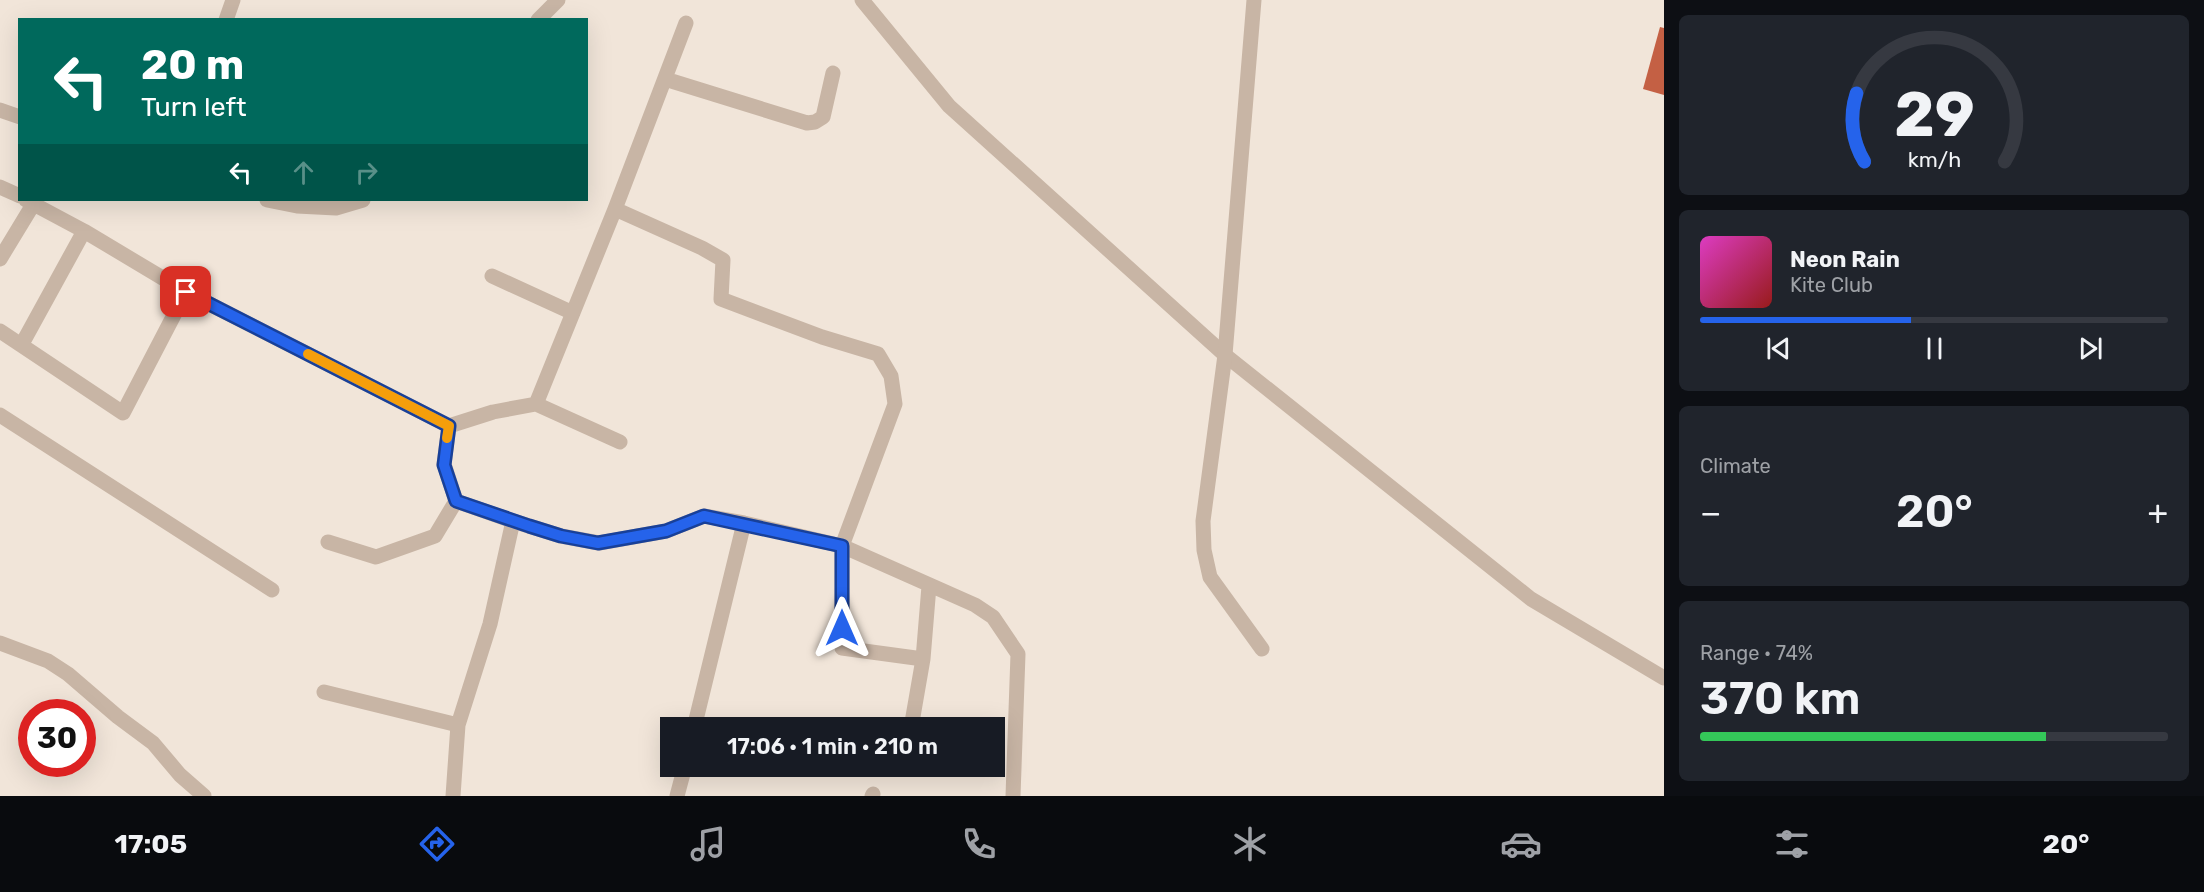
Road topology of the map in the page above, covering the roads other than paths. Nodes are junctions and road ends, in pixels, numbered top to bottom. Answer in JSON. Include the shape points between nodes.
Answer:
{"nodes":[{"id":1,"x":233,"y":0,"type":"edge"},
{"id":2,"x":558,"y":0,"type":"edge"},
{"id":3,"x":862,"y":0,"type":"edge"},
{"id":4,"x":1254,"y":0,"type":"edge"},
{"id":5,"x":227,"y":18,"type":"edge"},
{"id":6,"x":540,"y":18,"type":"edge"},
{"id":7,"x":686,"y":23,"type":"dead end"},
{"id":8,"x":833,"y":73,"type":"dead end"},
{"id":9,"x":665,"y":79,"type":"junction"},
{"id":10,"x":0,"y":110,"type":"edge"},
{"id":11,"x":18,"y":116,"type":"edge"},
{"id":12,"x":0,"y":187,"type":"edge"},
{"id":13,"x":18,"y":195,"type":"edge"},
{"id":14,"x":30,"y":201,"type":"edge"},
{"id":15,"x":272,"y":201,"type":"edge"},
{"id":16,"x":360,"y":201,"type":"edge"},
{"id":17,"x":615,"y":209,"type":"junction"},
{"id":18,"x":84,"y":231,"type":"junction"},
{"id":19,"x":0,"y":260,"type":"edge"},
{"id":20,"x":492,"y":276,"type":"dead end"},
{"id":21,"x":186,"y":292,"type":"junction"},
{"id":22,"x":573,"y":313,"type":"junction"},
{"id":23,"x":0,"y":331,"type":"edge"},
{"id":24,"x":22,"y":344,"type":"junction"},
{"id":25,"x":1225,"y":355,"type":"junction"},
{"id":26,"x":536,"y":404,"type":"junction"},
{"id":27,"x":0,"y":416,"type":"edge"},
{"id":28,"x":449,"y":426,"type":"junction"},
{"id":29,"x":620,"y":442,"type":"dead end"},
{"id":30,"x":456,"y":501,"type":"junction"},
{"id":31,"x":513,"y":521,"type":"junction"},
{"id":32,"x":744,"y":524,"type":"junction"},
{"id":33,"x":328,"y":542,"type":"dead end"},
{"id":34,"x":842,"y":546,"type":"junction"},
{"id":35,"x":929,"y":586,"type":"junction"},
{"id":36,"x":272,"y":590,"type":"dead end"},
{"id":37,"x":0,"y":643,"type":"edge"},
{"id":38,"x":1262,"y":649,"type":"dead end"},
{"id":39,"x":923,"y":659,"type":"junction"},
{"id":40,"x":1664,"y":678,"type":"edge"},
{"id":41,"x":324,"y":692,"type":"dead end"},
{"id":42,"x":697,"y":717,"type":"edge"},
{"id":43,"x":913,"y":717,"type":"edge"},
{"id":44,"x":458,"y":725,"type":"junction"},
{"id":45,"x":682,"y":777,"type":"edge"},
{"id":46,"x":204,"y":796,"type":"edge"},
{"id":47,"x":453,"y":796,"type":"edge"},
{"id":48,"x":677,"y":796,"type":"edge"},
{"id":49,"x":1013,"y":796,"type":"edge"}],
"edges":[{"from":1,"to":5,"type":"street"},
{"from":2,"to":6,"type":"street"},
{"from":3,"to":25,"type":"street","via":[[948,106]]},
{"from":4,"to":25,"type":"street"},
{"from":7,"to":9,"type":"street"},
{"from":8,"to":9,"type":"street","via":[[823,117],[807,123]]},
{"from":9,"to":17,"type":"street"},
{"from":10,"to":11,"type":"street"},
{"from":12,"to":13,"type":"street"},
{"from":14,"to":18,"type":"street"},
{"from":14,"to":19,"type":"street"},
{"from":15,"to":16,"type":"street","via":[[336,208]]},
{"from":17,"to":22,"type":"street"},
{"from":17,"to":34,"type":"street","via":[[723,260],[721,298],[878,354],[891,376],[895,404]]},
{"from":18,"to":21,"type":"street"},
{"from":18,"to":24,"type":"street"},
{"from":20,"to":22,"type":"street"},
{"from":21,"to":24,"type":"street","via":[[123,413]]},
{"from":21,"to":28,"type":"street"},
{"from":22,"to":26,"type":"street"},
{"from":23,"to":24,"type":"street"},
{"from":25,"to":38,"type":"street","via":[[1203,521],[1204,550],[1210,577]]},
{"from":25,"to":40,"type":"street","via":[[1531,599]]},
{"from":26,"to":28,"type":"street"},
{"from":26,"to":29,"type":"street"},
{"from":27,"to":36,"type":"street"},
{"from":28,"to":30,"type":"street","via":[[444,465]]},
{"from":30,"to":31,"type":"street"},
{"from":30,"to":33,"type":"street","via":[[435,536],[376,557]]},
{"from":31,"to":32,"type":"street","via":[[598,543],[666,531],[704,516]]},
{"from":31,"to":44,"type":"street","via":[[490,624]]},
{"from":32,"to":34,"type":"street"},
{"from":32,"to":42,"type":"street"},
{"from":34,"to":35,"type":"street"},
{"from":34,"to":39,"type":"street","via":[[842,648]]},
{"from":35,"to":39,"type":"street"},
{"from":35,"to":49,"type":"street","via":[[993,616],[1018,654]]},
{"from":37,"to":46,"type":"street","via":[[48,661],[68,674],[153,744]]},
{"from":39,"to":43,"type":"street"},
{"from":41,"to":44,"type":"street"},
{"from":44,"to":47,"type":"street"},
{"from":45,"to":48,"type":"street"}]}
